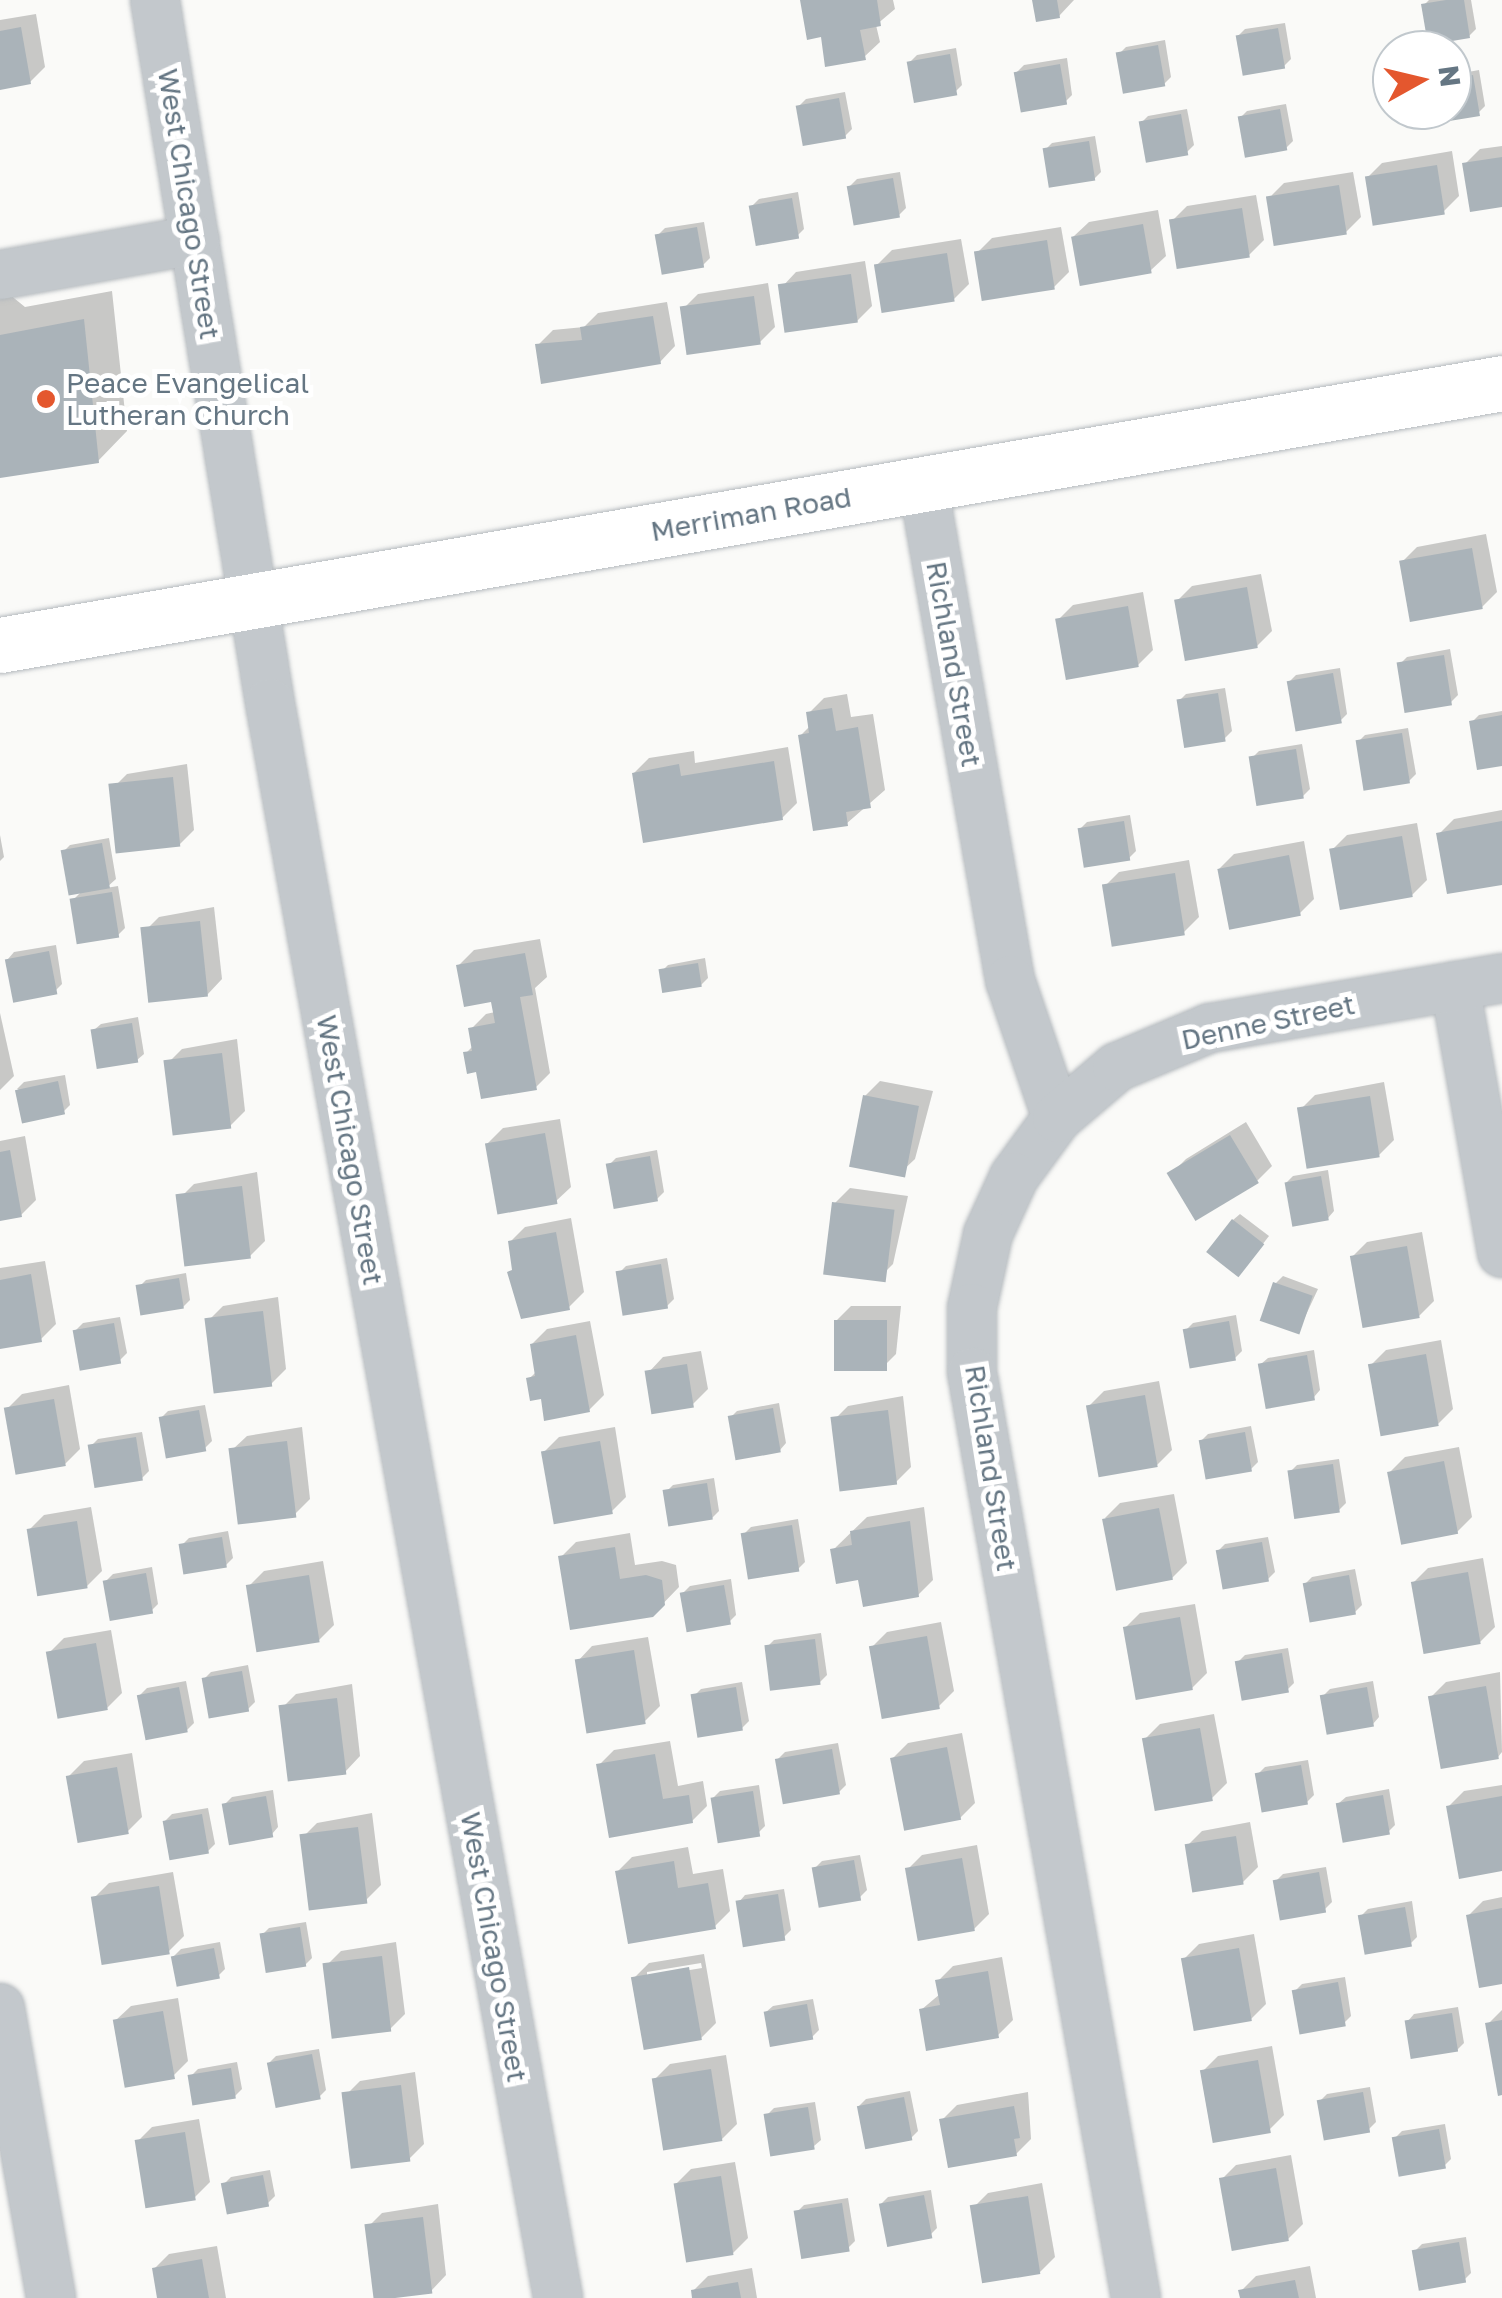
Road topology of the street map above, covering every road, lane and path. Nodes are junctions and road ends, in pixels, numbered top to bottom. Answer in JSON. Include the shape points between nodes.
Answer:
{"nodes":[{"id":1,"x":155,"y":0,"type":"edge"},
{"id":2,"x":195,"y":240,"type":"junction"},
{"id":3,"x":0,"y":274,"type":"edge"},
{"id":4,"x":1502,"y":383,"type":"edge"},
{"id":5,"x":923,"y":484,"type":"junction"},
{"id":6,"x":254,"y":602,"type":"junction"},
{"id":7,"x":0,"y":646,"type":"edge"},
{"id":8,"x":1502,"y":978,"type":"edge"},
{"id":9,"x":1455,"y":986,"type":"junction"},
{"id":10,"x":1057,"y":1118,"type":"junction"},
{"id":11,"x":1502,"y":1253,"type":"edge"},
{"id":12,"x":0,"y":2008,"type":"edge"},
{"id":13,"x":51,"y":2298,"type":"edge"},
{"id":14,"x":558,"y":2298,"type":"edge"},
{"id":15,"x":1136,"y":2298,"type":"edge"}],
"edges":[{"from":1,"to":2,"type":"street","name":"West Chicago Street"},
{"from":2,"to":3,"type":"street"},
{"from":2,"to":6,"type":"street","name":"West Chicago Street"},
{"from":4,"to":5,"type":"main road","name":"Merriman Road"},
{"from":5,"to":6,"type":"main road","name":"Merriman Road"},
{"from":5,"to":10,"type":"street","name":"Richland Street","via":[[1010,980]]},
{"from":6,"to":7,"type":"main road","name":"Merriman Road"},
{"from":6,"to":14,"type":"street","name":"West Chicago Street"},
{"from":8,"to":9,"type":"street","name":"Denne Street"},
{"from":9,"to":10,"type":"street","name":"Denne Street","via":[[1210,1028],[1117,1067]]},
{"from":9,"to":11,"type":"street"},
{"from":10,"to":15,"type":"street","name":"Richland Street","via":[[1014,1176],[988,1234],[972,1308],[972,1372]]},
{"from":12,"to":13,"type":"street"}]}
